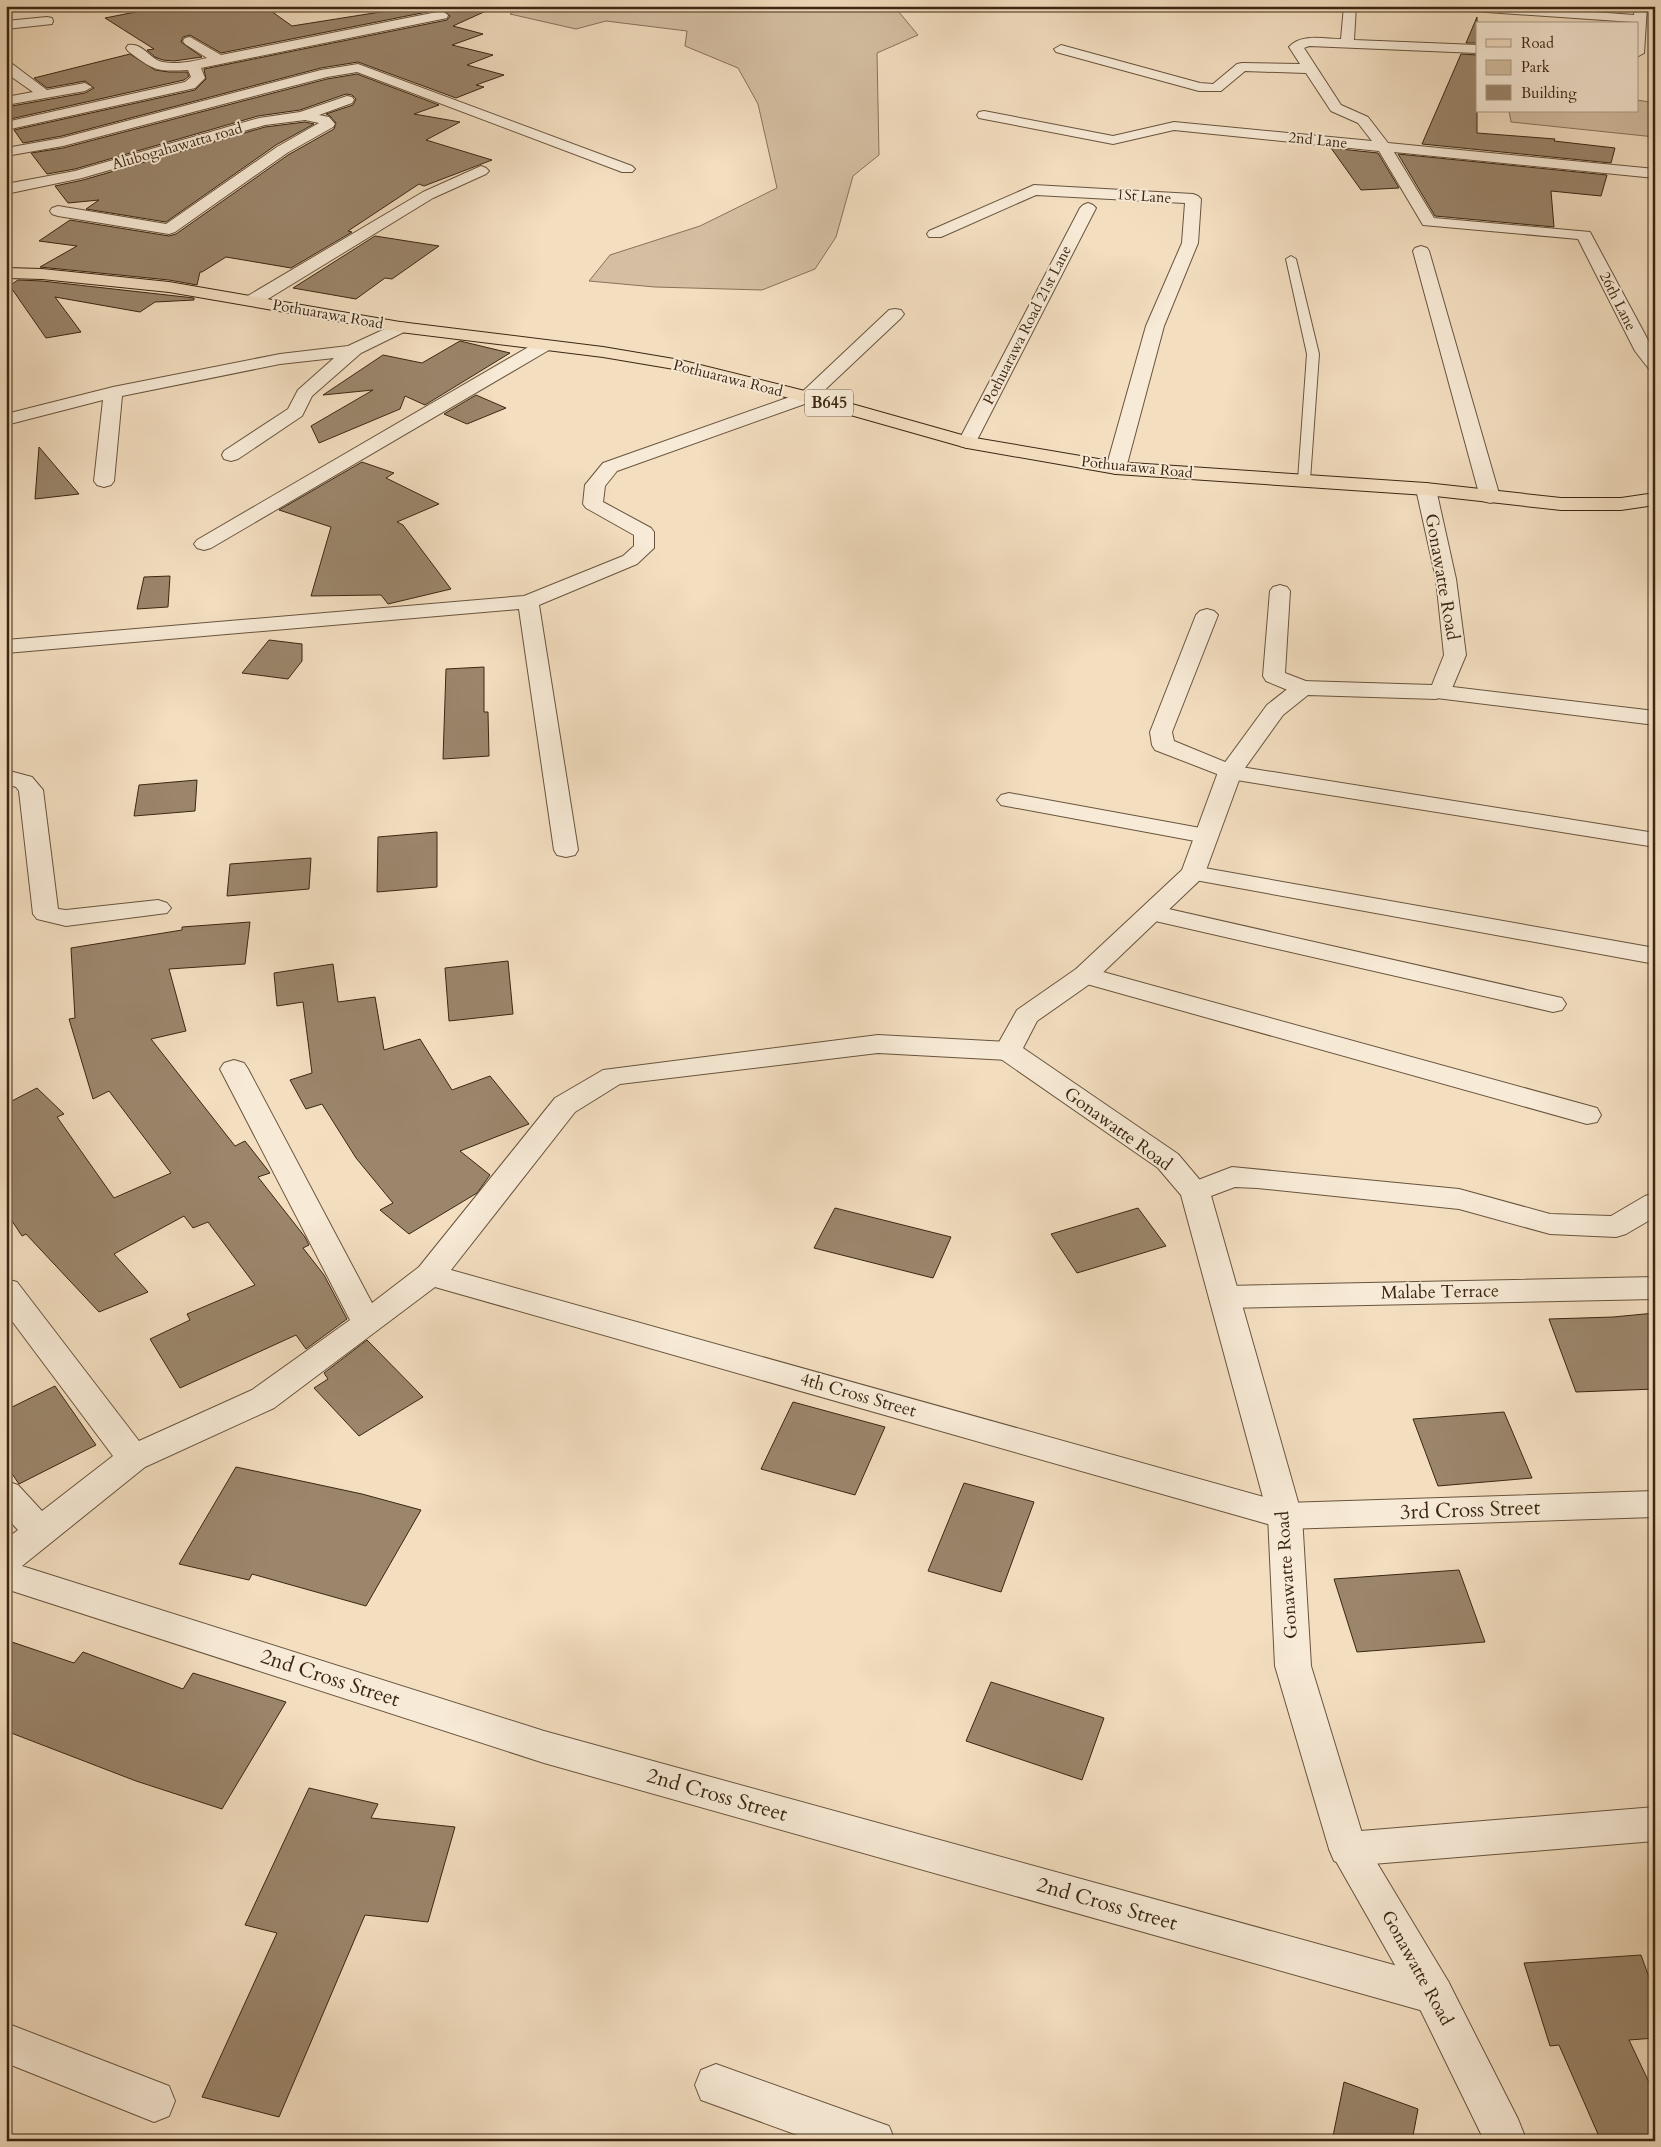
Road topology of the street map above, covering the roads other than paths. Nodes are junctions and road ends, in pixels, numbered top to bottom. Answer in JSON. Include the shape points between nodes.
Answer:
{"nodes":[{"id":1,"x":1350,"y":6,"type":"edge"},
{"id":2,"x":1458,"y":6,"type":"edge"},
{"id":3,"x":1640,"y":12,"type":"edge"},
{"id":4,"x":442,"y":16,"type":"dead end"},
{"id":5,"x":47,"y":21,"type":"dead end"},
{"id":6,"x":6,"y":25,"type":"edge"},
{"id":7,"x":266,"y":35,"type":"dead end"},
{"id":8,"x":1638,"y":39,"type":"edge"},
{"id":9,"x":190,"y":41,"type":"dead end"},
{"id":10,"x":1347,"y":43,"type":"junction"},
{"id":11,"x":285,"y":46,"type":"junction"},
{"id":12,"x":133,"y":48,"type":"dead end"},
{"id":13,"x":1061,"y":49,"type":"dead end"},
{"id":14,"x":1476,"y":49,"type":"edge"},
{"id":15,"x":218,"y":59,"type":"junction"},
{"id":16,"x":193,"y":65,"type":"junction"},
{"id":17,"x":6,"y":66,"type":"edge"},
{"id":18,"x":1312,"y":69,"type":"junction"},
{"id":19,"x":85,"y":87,"type":"dead end"},
{"id":20,"x":44,"y":94,"type":"junction"},
{"id":21,"x":347,"y":100,"type":"dead end"},
{"id":22,"x":6,"y":101,"type":"edge"},
{"id":23,"x":984,"y":115,"type":"dead end"},
{"id":24,"x":302,"y":116,"type":"junction"},
{"id":25,"x":6,"y":126,"type":"edge"},
{"id":26,"x":1383,"y":146,"type":"junction"},
{"id":27,"x":6,"y":152,"type":"edge"},
{"id":28,"x":627,"y":169,"type":"dead end"},
{"id":29,"x":481,"y":171,"type":"dead end"},
{"id":30,"x":1655,"y":174,"type":"edge"},
{"id":31,"x":6,"y":189,"type":"edge"},
{"id":32,"x":1091,"y":200,"type":"junction"},
{"id":33,"x":58,"y":211,"type":"dead end"},
{"id":34,"x":935,"y":234,"type":"dead end"},
{"id":35,"x":1421,"y":252,"type":"dead end"},
{"id":36,"x":1291,"y":260,"type":"dead end"},
{"id":37,"x":6,"y":273,"type":"edge"},
{"id":38,"x":252,"y":301,"type":"junction"},
{"id":39,"x":895,"y":314,"type":"dead end"},
{"id":40,"x":400,"y":327,"type":"junction"},
{"id":41,"x":543,"y":346,"type":"junction"},
{"id":42,"x":353,"y":351,"type":"junction"},
{"id":43,"x":1655,"y":365,"type":"edge"},
{"id":44,"x":113,"y":392,"type":"junction"},
{"id":45,"x":807,"y":397,"type":"junction"},
{"id":46,"x":6,"y":420,"type":"edge"},
{"id":47,"x":967,"y":442,"type":"junction"},
{"id":48,"x":232,"y":455,"type":"dead end"},
{"id":49,"x":1116,"y":468,"type":"junction"},
{"id":50,"x":1304,"y":480,"type":"junction"},
{"id":51,"x":104,"y":481,"type":"dead end"},
{"id":52,"x":1426,"y":489,"type":"junction"},
{"id":53,"x":1490,"y":496,"type":"junction"},
{"id":54,"x":1655,"y":499,"type":"edge"},
{"id":55,"x":204,"y":544,"type":"dead end"},
{"id":56,"x":1280,"y":591,"type":"dead end"},
{"id":57,"x":528,"y":602,"type":"junction"},
{"id":58,"x":1206,"y":615,"type":"dead end"},
{"id":59,"x":6,"y":647,"type":"edge"},
{"id":60,"x":1302,"y":688,"type":"junction"},
{"id":61,"x":1436,"y":692,"type":"junction"},
{"id":62,"x":1655,"y":718,"type":"edge"},
{"id":63,"x":1230,"y":772,"type":"junction"},
{"id":64,"x":6,"y":777,"type":"edge"},
{"id":65,"x":1009,"y":800,"type":"dead end"},
{"id":66,"x":1206,"y":836,"type":"junction"},
{"id":67,"x":1655,"y":840,"type":"edge"},
{"id":68,"x":566,"y":850,"type":"dead end"},
{"id":69,"x":1193,"y":873,"type":"junction"},
{"id":70,"x":158,"y":908,"type":"dead end"},
{"id":71,"x":1151,"y":913,"type":"junction"},
{"id":72,"x":1655,"y":956,"type":"edge"},
{"id":73,"x":1085,"y":975,"type":"junction"},
{"id":74,"x":1553,"y":1004,"type":"dead end"},
{"id":75,"x":1008,"y":1051,"type":"junction"},
{"id":76,"x":234,"y":1069,"type":"dead end"},
{"id":77,"x":1587,"y":1114,"type":"dead end"},
{"id":78,"x":1195,"y":1192,"type":"junction"},
{"id":79,"x":1655,"y":1203,"type":"edge"},
{"id":80,"x":430,"y":1275,"type":"junction"},
{"id":81,"x":1655,"y":1288,"type":"edge"},
{"id":82,"x":6,"y":1290,"type":"edge"},
{"id":83,"x":1226,"y":1297,"type":"junction"},
{"id":84,"x":368,"y":1324,"type":"junction"},
{"id":85,"x":133,"y":1458,"type":"junction"},
{"id":86,"x":6,"y":1494,"type":"edge"},
{"id":87,"x":1655,"y":1504,"type":"edge"},
{"id":88,"x":1285,"y":1516,"type":"junction"},
{"id":89,"x":39,"y":1531,"type":"junction"},
{"id":90,"x":6,"y":1559,"type":"edge"},
{"id":91,"x":6,"y":1575,"type":"edge"},
{"id":92,"x":1655,"y":1824,"type":"edge"},
{"id":93,"x":1348,"y":1849,"type":"junction"},
{"id":94,"x":1434,"y":1995,"type":"junction"},
{"id":95,"x":6,"y":2043,"type":"edge"},
{"id":96,"x":716,"y":2085,"type":"dead end"},
{"id":97,"x":154,"y":2101,"type":"dead end"},
{"id":98,"x":874,"y":2141,"type":"edge"},
{"id":99,"x":1503,"y":2141,"type":"edge"}],
"edges":[{"from":1,"to":10,"type":"street"},
{"from":2,"to":3,"type":"street"},
{"from":3,"to":8,"type":"street"},
{"from":4,"to":11,"type":"street"},
{"from":5,"to":6,"type":"street"},
{"from":7,"to":11,"type":"street"},
{"from":9,"to":15,"type":"street"},
{"from":10,"to":14,"type":"street"},
{"from":10,"to":18,"type":"street","via":[[1307,42],[1296,46]]},
{"from":11,"to":15,"type":"street"},
{"from":12,"to":16,"type":"street","via":[[157,66]]},
{"from":13,"to":18,"type":"street","via":[[1199,88],[1216,88],[1242,67]]},
{"from":15,"to":16,"type":"street"},
{"from":16,"to":25,"type":"street","via":[[198,78],[190,85]]},
{"from":17,"to":20,"type":"street"},
{"from":18,"to":26,"type":"street","via":[[1336,108],[1363,120]]},
{"from":19,"to":20,"type":"street"},
{"from":20,"to":22,"type":"street"},
{"from":21,"to":24,"type":"street","name":"Alubogahawatta road"},
{"from":23,"to":26,"type":"street","name":"2nd Lane","via":[[1113,140],[1174,126]]},
{"from":24,"to":31,"type":"street","name":"Alubogahawatta road","via":[[264,121],[76,175]]},
{"from":24,"to":33,"type":"street","via":[[324,120],[328,124],[282,150],[168,229]]},
{"from":26,"to":30,"type":"street","name":"2nd Lane"},
{"from":26,"to":43,"type":"street","name":"26th Lane","via":[[1429,222],[1584,235],[1644,351]]},
{"from":27,"to":28,"type":"street","via":[[63,142],[326,73],[358,68]]},
{"from":29,"to":38,"type":"street","via":[[428,195]]},
{"from":32,"to":34,"type":"street","name":"1St Lane","via":[[1034,190]]},
{"from":32,"to":47,"type":"street","name":"Pothuarawa Road 21st Lane"},
{"from":32,"to":49,"type":"street","name":"1St Lane","via":[[1193,199],[1190,243],[1155,326]]},
{"from":35,"to":53,"type":"street"},
{"from":36,"to":50,"type":"lane","via":[[1313,354]]},
{"from":37,"to":38,"type":"main road","name":"Pothuarawa Road","number":"B645","via":[[169,287]]},
{"from":38,"to":40,"type":"main road","name":"Pothuarawa Road","number":"B645"},
{"from":39,"to":45,"type":"street"},
{"from":40,"to":41,"type":"main road","name":"Pothuarawa Road","number":"B645"},
{"from":40,"to":42,"type":"street"},
{"from":41,"to":45,"type":"main road","name":"Pothuarawa Road","number":"B645","via":[[603,352],[680,366]]},
{"from":41,"to":55,"type":"street"},
{"from":42,"to":44,"type":"street","via":[[280,359]]},
{"from":42,"to":48,"type":"street","via":[[304,394],[296,412]]},
{"from":44,"to":46,"type":"street"},
{"from":44,"to":51,"type":"street"},
{"from":45,"to":47,"type":"main road","name":"Pothuarawa Road","number":"B645"},
{"from":45,"to":57,"type":"street","via":[[610,467],[595,485],[593,504],[644,532],[644,548],[630,560]]},
{"from":47,"to":49,"type":"main road","name":"Pothuarawa Road","number":"B645"},
{"from":49,"to":50,"type":"main road","name":"Pothuarawa Road","number":"B645"},
{"from":50,"to":52,"type":"main road","name":"Pothuarawa Road","number":"B645"},
{"from":52,"to":53,"type":"main road","name":"Pothuarawa Road","number":"B645"},
{"from":52,"to":61,"type":"street","name":"Gonawatte Road","via":[[1446,579],[1455,655],[1442,688]]},
{"from":53,"to":54,"type":"main road","name":"Pothuarawa Road","number":"B645","via":[[1561,504],[1621,504]]},
{"from":56,"to":60,"type":"street","via":[[1274,676]]},
{"from":57,"to":59,"type":"street"},
{"from":57,"to":68,"type":"street"},
{"from":58,"to":63,"type":"street","via":[[1161,732],[1163,745]]},
{"from":60,"to":61,"type":"street"},
{"from":60,"to":63,"type":"street","via":[[1275,710]]},
{"from":61,"to":62,"type":"street"},
{"from":63,"to":66,"type":"street"},
{"from":63,"to":67,"type":"street"},
{"from":64,"to":70,"type":"street","via":[[24,782],[31,790],[46,914],[66,918]]},
{"from":65,"to":66,"type":"street"},
{"from":66,"to":69,"type":"street"},
{"from":69,"to":71,"type":"street"},
{"from":69,"to":72,"type":"street"},
{"from":71,"to":73,"type":"street"},
{"from":71,"to":74,"type":"street"},
{"from":73,"to":75,"type":"street","via":[[1026,1016]]},
{"from":73,"to":77,"type":"street"},
{"from":75,"to":78,"type":"street","name":"Gonawatte Road","via":[[1168,1161]]},
{"from":75,"to":80,"type":"street","via":[[878,1044],[613,1076],[565,1105]]},
{"from":76,"to":84,"type":"street"},
{"from":78,"to":79,"type":"street","via":[[1232,1177],[1257,1178],[1459,1199],[1550,1224],[1616,1227]]},
{"from":78,"to":83,"type":"street","name":"Gonawatte Road"},
{"from":80,"to":84,"type":"street"},
{"from":80,"to":88,"type":"street","name":"4th Cross Street"},
{"from":81,"to":83,"type":"street","name":"Malabe Terrace"},
{"from":82,"to":85,"type":"street"},
{"from":83,"to":88,"type":"street","name":"Gonawatte Road"},
{"from":84,"to":85,"type":"street","via":[[263,1399]]},
{"from":85,"to":89,"type":"street"},
{"from":86,"to":89,"type":"street"},
{"from":87,"to":88,"type":"street","name":"3rd Cross Street"},
{"from":88,"to":93,"type":"street","name":"Gonawatte Road","via":[[1293,1666]]},
{"from":89,"to":90,"type":"street"},
{"from":91,"to":94,"type":"street","name":"2nd Cross Street","via":[[544,1747]]},
{"from":92,"to":93,"type":"street"},
{"from":93,"to":94,"type":"street","name":"Gonawatte Road"},
{"from":94,"to":99,"type":"street","name":"Gonawatte Road","via":[[1503,2134]]},
{"from":95,"to":97,"type":"street"},
{"from":96,"to":98,"type":"street"}]}
